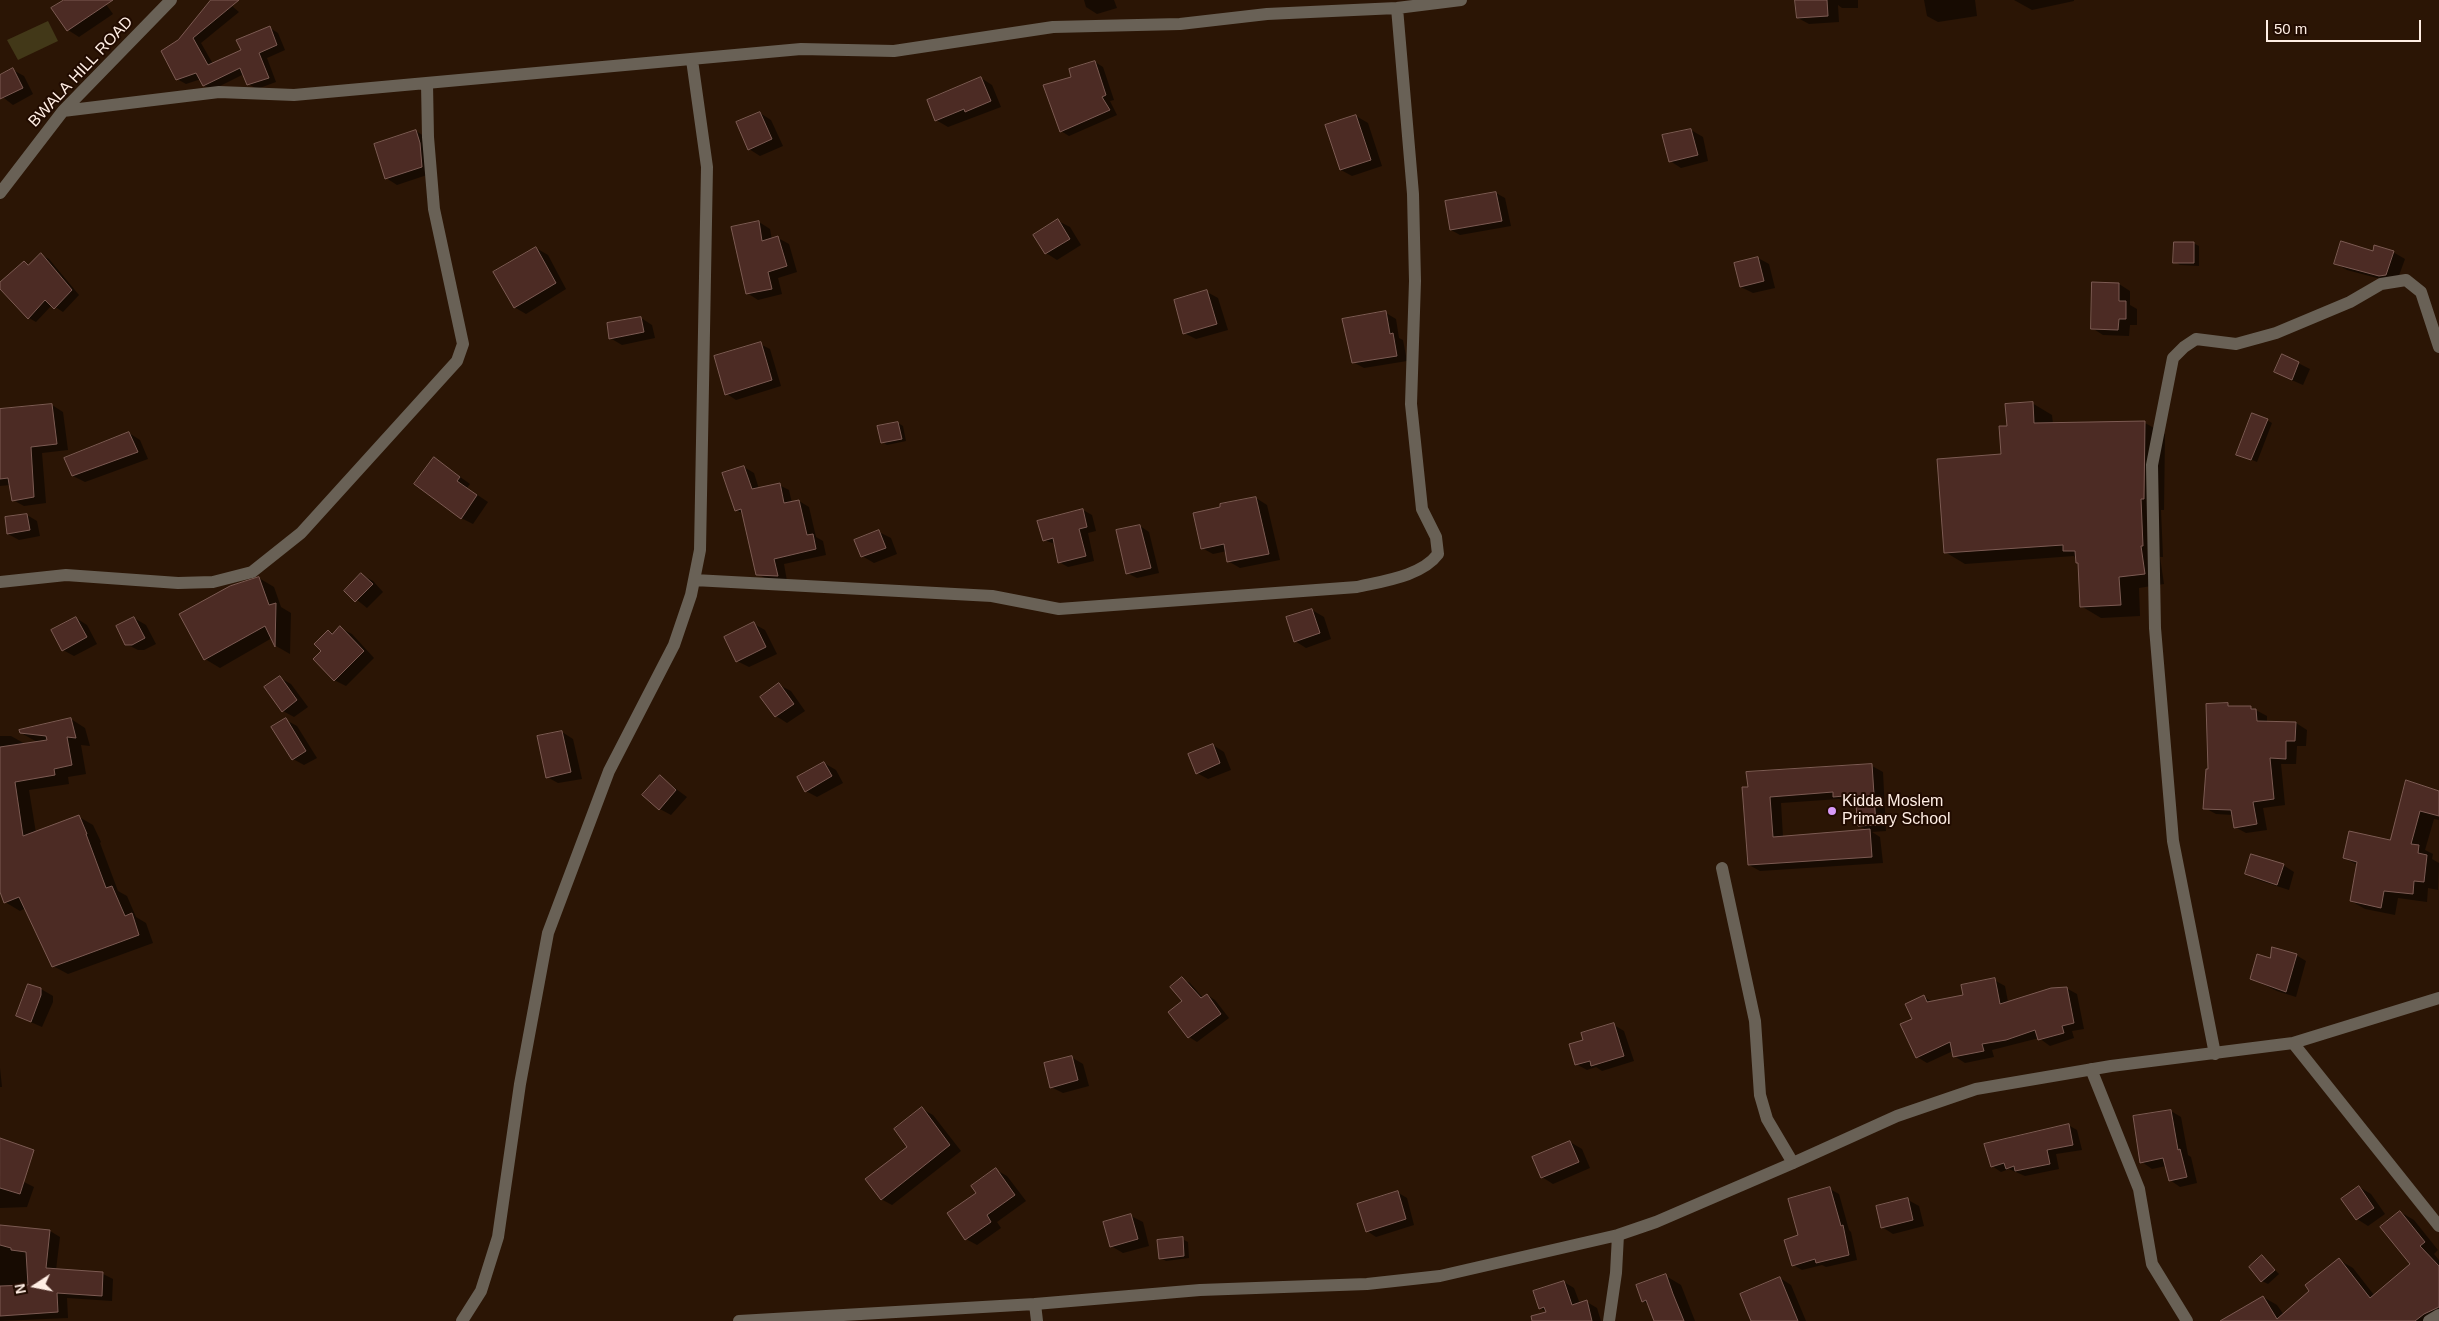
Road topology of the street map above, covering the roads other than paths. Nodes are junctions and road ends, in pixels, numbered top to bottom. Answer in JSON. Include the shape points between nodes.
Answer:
{"nodes":[{"id":1,"x":171,"y":0,"type":"edge"},
{"id":2,"x":1461,"y":0,"type":"edge"},
{"id":3,"x":1397,"y":8,"type":"junction"},
{"id":4,"x":692,"y":60,"type":"junction"},
{"id":5,"x":427,"y":84,"type":"junction"},
{"id":6,"x":63,"y":111,"type":"junction"},
{"id":7,"x":0,"y":193,"type":"edge"},
{"id":8,"x":2439,"y":348,"type":"edge"},
{"id":9,"x":694,"y":580,"type":"junction"},
{"id":10,"x":0,"y":582,"type":"edge"},
{"id":11,"x":1722,"y":868,"type":"dead end"},
{"id":12,"x":2439,"y":998,"type":"edge"},
{"id":13,"x":2293,"y":1042,"type":"junction"},
{"id":14,"x":2215,"y":1054,"type":"junction"},
{"id":15,"x":2091,"y":1069,"type":"junction"},
{"id":16,"x":1793,"y":1163,"type":"junction"},
{"id":17,"x":2439,"y":1226,"type":"edge"},
{"id":18,"x":1618,"y":1235,"type":"junction"},
{"id":19,"x":1035,"y":1304,"type":"junction"},
{"id":20,"x":2439,"y":1315,"type":"edge"},
{"id":21,"x":462,"y":1321,"type":"edge"},
{"id":22,"x":739,"y":1321,"type":"edge"},
{"id":23,"x":1037,"y":1321,"type":"edge"},
{"id":24,"x":1609,"y":1321,"type":"edge"},
{"id":25,"x":2187,"y":1321,"type":"edge"},
{"id":26,"x":2429,"y":1321,"type":"edge"}],
"edges":[{"from":1,"to":6,"type":"street","name":"BWALA HILL ROAD"},
{"from":2,"to":3,"type":"street"},
{"from":3,"to":4,"type":"street","via":[[1267,14],[1180,24],[1053,27],[894,51],[801,49]]},
{"from":3,"to":9,"type":"street","via":[[1413,194],[1412,404],[1422,509],[1436,537],[1438,554],[1432,563],[1397,578],[1357,587],[1059,609],[992,596]]},
{"from":4,"to":5,"type":"street"},
{"from":4,"to":9,"type":"street","via":[[707,167],[700,550]]},
{"from":5,"to":6,"type":"street","via":[[294,95],[219,92]]},
{"from":5,"to":10,"type":"street","via":[[434,209],[463,344],[457,361],[301,533],[252,572],[212,582],[178,583],[66,575]]},
{"from":6,"to":7,"type":"street","name":"BWALA HILL ROAD"},
{"from":8,"to":14,"type":"street","via":[[2421,292],[2406,280],[2381,284],[2350,302],[2276,333],[2236,344],[2196,339],[2173,358],[2152,465],[2155,628],[2173,841]]},
{"from":9,"to":21,"type":"street","via":[[674,645],[609,771],[548,933],[520,1084],[498,1237],[482,1291]]},
{"from":11,"to":16,"type":"street","via":[[1755,1021],[1760,1095],[1767,1119]]},
{"from":12,"to":13,"type":"street"},
{"from":13,"to":14,"type":"street"},
{"from":13,"to":17,"type":"street"},
{"from":14,"to":15,"type":"street"},
{"from":15,"to":16,"type":"street","via":[[1976,1089],[1897,1116]]},
{"from":15,"to":25,"type":"street","via":[[2138,1189],[2152,1264]]},
{"from":16,"to":18,"type":"street"},
{"from":18,"to":19,"type":"street","via":[[1440,1276],[1367,1284],[1200,1290]]},
{"from":18,"to":24,"type":"street"},
{"from":19,"to":22,"type":"street"},
{"from":19,"to":23,"type":"street"},
{"from":20,"to":26,"type":"street"}]}
